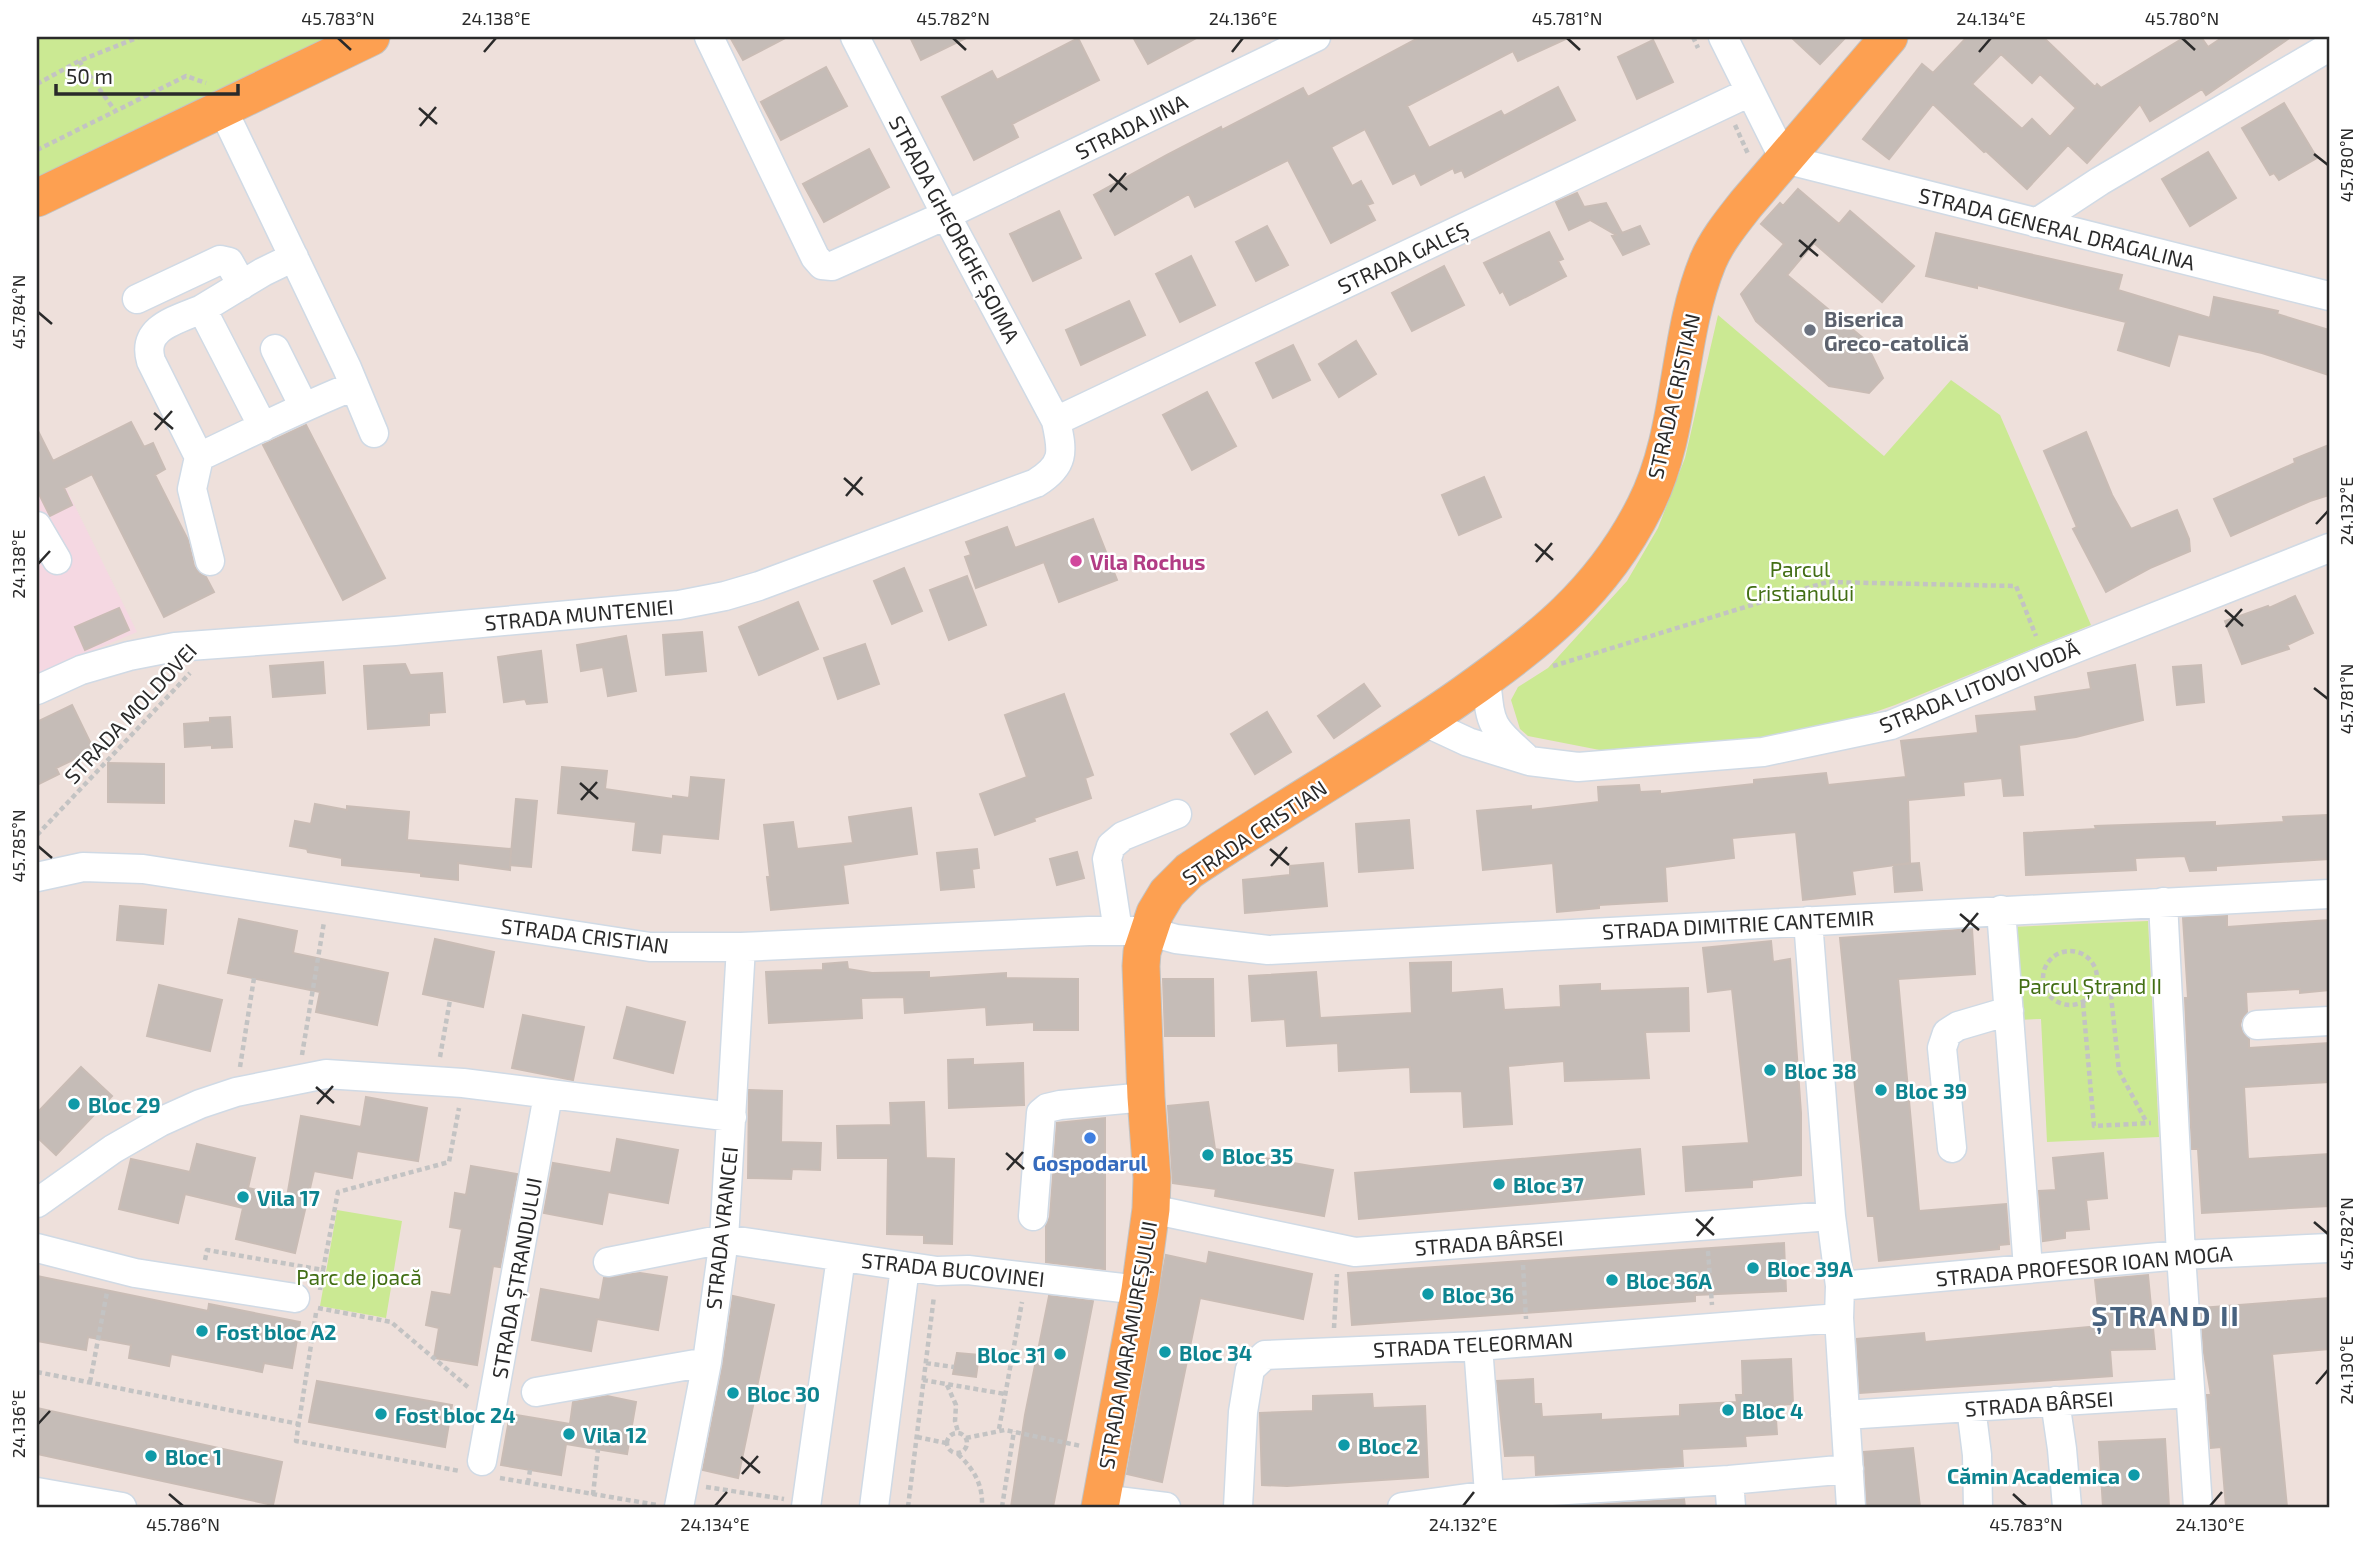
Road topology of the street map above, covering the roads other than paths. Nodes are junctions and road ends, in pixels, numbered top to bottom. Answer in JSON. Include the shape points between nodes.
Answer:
{"nodes":[{"id":1,"x":370,"y":37,"type":"edge"},
{"id":2,"x":709,"y":37,"type":"edge"},
{"id":3,"x":855,"y":37,"type":"edge"},
{"id":4,"x":1316,"y":37,"type":"edge"},
{"id":5,"x":1723,"y":37,"type":"edge"},
{"id":6,"x":1889,"y":37,"type":"edge"},
{"id":7,"x":2329,"y":47,"type":"edge"},
{"id":8,"x":1750,"y":92,"type":"junction"},
{"id":9,"x":222,"y":108,"type":"junction"},
{"id":10,"x":1784,"y":159,"type":"junction"},
{"id":11,"x":37,"y":198,"type":"edge"},
{"id":12,"x":946,"y":215,"type":"junction"},
{"id":13,"x":2036,"y":223,"type":"junction"},
{"id":14,"x":294,"y":257,"type":"junction"},
{"id":15,"x":242,"y":285,"type":"junction"},
{"id":16,"x":2329,"y":296,"type":"edge"},
{"id":17,"x":137,"y":299,"type":"dead end"},
{"id":18,"x":202,"y":309,"type":"junction"},
{"id":19,"x":275,"y":349,"type":"dead end"},
{"id":20,"x":355,"y":386,"type":"junction"},
{"id":21,"x":304,"y":407,"type":"junction"},
{"id":22,"x":1056,"y":421,"type":"junction"},
{"id":23,"x":263,"y":427,"type":"junction"},
{"id":24,"x":374,"y":433,"type":"dead end"},
{"id":25,"x":199,"y":457,"type":"junction"},
{"id":26,"x":37,"y":526,"type":"edge"},
{"id":27,"x":2329,"y":548,"type":"edge"},
{"id":28,"x":57,"y":560,"type":"dead end"},
{"id":29,"x":210,"y":561,"type":"dead end"},
{"id":30,"x":1486,"y":679,"type":"junction"},
{"id":31,"x":37,"y":690,"type":"edge"},
{"id":32,"x":1425,"y":722,"type":"junction"},
{"id":33,"x":1529,"y":761,"type":"junction"},
{"id":34,"x":1177,"y":814,"type":"dead end"},
{"id":35,"x":37,"y":877,"type":"edge"},
{"id":36,"x":2329,"y":894,"type":"edge"},
{"id":37,"x":2163,"y":902,"type":"junction"},
{"id":38,"x":2001,"y":910,"type":"junction"},
{"id":39,"x":1808,"y":921,"type":"junction"},
{"id":40,"x":1133,"y":931,"type":"junction"},
{"id":41,"x":741,"y":947,"type":"junction"},
{"id":42,"x":2009,"y":1011,"type":"junction"},
{"id":43,"x":2329,"y":1021,"type":"edge"},
{"id":44,"x":2257,"y":1025,"type":"dead end"},
{"id":45,"x":548,"y":1095,"type":"junction"},
{"id":46,"x":1146,"y":1097,"type":"junction"},
{"id":47,"x":732,"y":1117,"type":"junction"},
{"id":48,"x":1952,"y":1148,"type":"dead end"},
{"id":49,"x":37,"y":1203,"type":"edge"},
{"id":50,"x":1151,"y":1209,"type":"junction"},
{"id":51,"x":1033,"y":1216,"type":"dead end"},
{"id":52,"x":1831,"y":1216,"type":"junction"},
{"id":53,"x":724,"y":1240,"type":"junction"},
{"id":54,"x":37,"y":1248,"type":"edge"},
{"id":55,"x":2329,"y":1248,"type":"edge"},
{"id":56,"x":2181,"y":1255,"type":"junction"},
{"id":57,"x":841,"y":1257,"type":"junction"},
{"id":58,"x":608,"y":1262,"type":"dead end"},
{"id":59,"x":905,"y":1267,"type":"junction"},
{"id":60,"x":2028,"y":1268,"type":"junction"},
{"id":61,"x":1840,"y":1286,"type":"junction"},
{"id":62,"x":1140,"y":1290,"type":"junction"},
{"id":63,"x":306,"y":1303,"type":"road end"},
{"id":64,"x":1839,"y":1318,"type":"junction"},
{"id":65,"x":1478,"y":1346,"type":"junction"},
{"id":66,"x":706,"y":1362,"type":"junction"},
{"id":67,"x":536,"y":1392,"type":"dead end"},
{"id":68,"x":2190,"y":1393,"type":"junction"},
{"id":69,"x":2055,"y":1401,"type":"junction"},
{"id":70,"x":1971,"y":1407,"type":"junction"},
{"id":71,"x":1845,"y":1415,"type":"junction"},
{"id":72,"x":482,"y":1461,"type":"dead end"},
{"id":73,"x":1849,"y":1469,"type":"junction"},
{"id":74,"x":1730,"y":1494,"type":"edge"},
{"id":75,"x":41,"y":1497,"type":"edge"},
{"id":76,"x":1490,"y":1501,"type":"edge"},
{"id":77,"x":690,"y":1502,"type":"edge"},
{"id":78,"x":1100,"y":1503,"type":"edge"},
{"id":79,"x":799,"y":1504,"type":"edge"},
{"id":80,"x":122,"y":1507,"type":"edge"},
{"id":81,"x":874,"y":1507,"type":"edge"},
{"id":82,"x":1166,"y":1507,"type":"edge"},
{"id":83,"x":1238,"y":1507,"type":"edge"},
{"id":84,"x":1402,"y":1507,"type":"edge"},
{"id":85,"x":1851,"y":1507,"type":"edge"},
{"id":86,"x":1978,"y":1507,"type":"edge"},
{"id":87,"x":2067,"y":1507,"type":"edge"},
{"id":88,"x":2198,"y":1507,"type":"edge"}],
"edges":[{"from":1,"to":9,"type":"main road"},
{"from":2,"to":12,"type":"street","name":"STRADA JINA","via":[[822,265],[832,267]]},
{"from":3,"to":12,"type":"street","name":"STRADA GHEORGHE ȘOIMA"},
{"from":4,"to":12,"type":"street","name":"STRADA JINA"},
{"from":5,"to":8,"type":"street"},
{"from":6,"to":10,"type":"main road","name":"STRADA CRISTIAN"},
{"from":7,"to":13,"type":"street"},
{"from":8,"to":10,"type":"street"},
{"from":8,"to":22,"type":"street","name":"STRADA GALEȘ"},
{"from":9,"to":11,"type":"main road"},
{"from":9,"to":14,"type":"street"},
{"from":10,"to":13,"type":"street","name":"STRADA GENERAL DRAGALINA"},
{"from":10,"to":30,"type":"main road","name":"STRADA CRISTIAN","via":[[1724,232],[1709,259],[1688,329],[1665,451],[1646,504],[1621,548],[1591,589],[1555,625]]},
{"from":12,"to":22,"type":"street","name":"STRADA GHEORGHE ȘOIMA"},
{"from":13,"to":16,"type":"street","name":"STRADA GENERAL DRAGALINA"},
{"from":14,"to":15,"type":"street"},
{"from":14,"to":20,"type":"street"},
{"from":15,"to":17,"type":"street","via":[[234,267],[220,260]]},
{"from":15,"to":18,"type":"street"},
{"from":18,"to":23,"type":"street"},
{"from":18,"to":25,"type":"street","via":[[162,327],[150,339],[148,350]]},
{"from":19,"to":21,"type":"street"},
{"from":20,"to":21,"type":"street"},
{"from":20,"to":24,"type":"street"},
{"from":21,"to":23,"type":"street"},
{"from":22,"to":31,"type":"street","name":"STRADA MUNTENIEI","via":[[1062,446],[1059,460],[1051,474],[1036,484],[725,596],[679,606],[175,647],[81,670]]},
{"from":23,"to":25,"type":"street"},
{"from":25,"to":29,"type":"street","via":[[192,488]]},
{"from":26,"to":28,"type":"street"},
{"from":27,"to":33,"type":"street","name":"STRADA LITOVOI VODĂ","via":[[1891,725],[1763,752],[1578,767]]},
{"from":30,"to":32,"type":"main road","name":"STRADA CRISTIAN"},
{"from":30,"to":33,"type":"street","via":[[1490,721]]},
{"from":32,"to":33,"type":"street","name":"STRADA LITOVOI VODĂ","via":[[1468,742]]},
{"from":32,"to":40,"type":"main road","name":"STRADA CRISTIAN","via":[[1189,871],[1155,913]]},
{"from":34,"to":40,"type":"street","via":[[1123,836],[1111,846],[1107,859]]},
{"from":35,"to":41,"type":"street","name":"STRADA CRISTIAN","via":[[83,867],[143,869],[650,947]]},
{"from":36,"to":37,"type":"street","name":"STRADA DIMITRIE CANTEMIR"},
{"from":37,"to":38,"type":"street","name":"STRADA DIMITRIE CANTEMIR"},
{"from":37,"to":56,"type":"street"},
{"from":38,"to":39,"type":"street","name":"STRADA DIMITRIE CANTEMIR"},
{"from":38,"to":42,"type":"street"},
{"from":39,"to":40,"type":"street","name":"STRADA DIMITRIE CANTEMIR","via":[[1268,950]]},
{"from":39,"to":52,"type":"street"},
{"from":40,"to":41,"type":"street","name":"STRADA CRISTIAN"},
{"from":40,"to":46,"type":"main road","name":"STRADA MARAMUREȘULUI","via":[[1141,966]]},
{"from":41,"to":47,"type":"street","name":"STRADA VRANCEI"},
{"from":42,"to":48,"type":"street","via":[[1947,1033],[1942,1048]]},
{"from":42,"to":60,"type":"street"},
{"from":43,"to":44,"type":"street"},
{"from":45,"to":47,"type":"street"},
{"from":45,"to":49,"type":"street","via":[[362,1075],[298,1078],[236,1092],[160,1122]]},
{"from":45,"to":72,"type":"street","name":"STRADA ȘTRANDULUI"},
{"from":46,"to":50,"type":"main road","name":"STRADA MARAMUREȘULUI"},
{"from":46,"to":51,"type":"street","via":[[1060,1105],[1041,1113]]},
{"from":47,"to":53,"type":"street","name":"STRADA VRANCEI"},
{"from":50,"to":52,"type":"street","name":"STRADA BÂRSEI","via":[[1356,1252]]},
{"from":50,"to":62,"type":"main road","name":"STRADA MARAMUREȘULUI"},
{"from":52,"to":61,"type":"street"},
{"from":53,"to":57,"type":"street","name":"STRADA BUCOVINEI"},
{"from":53,"to":58,"type":"street","name":"STRADA BUCOVINEI"},
{"from":53,"to":66,"type":"street","name":"STRADA VRANCEI"},
{"from":54,"to":63,"type":"street","via":[[112,1267]]},
{"from":55,"to":56,"type":"street","name":"STRADA PROFESOR IOAN MOGA"},
{"from":56,"to":60,"type":"street","name":"STRADA PROFESOR IOAN MOGA"},
{"from":56,"to":68,"type":"street"},
{"from":57,"to":59,"type":"street","name":"STRADA BUCOVINEI"},
{"from":57,"to":79,"type":"street"},
{"from":59,"to":62,"type":"street","name":"STRADA BUCOVINEI","via":[[968,1270],[1023,1289]]},
{"from":59,"to":81,"type":"street"},
{"from":60,"to":61,"type":"street","name":"STRADA PROFESOR IOAN MOGA"},
{"from":61,"to":64,"type":"street"},
{"from":62,"to":78,"type":"main road","name":"STRADA MARAMUREȘULUI"},
{"from":64,"to":65,"type":"street","name":"STRADA TELEORMAN"},
{"from":64,"to":71,"type":"street"},
{"from":65,"to":76,"type":"street"},
{"from":65,"to":83,"type":"street","name":"STRADA TELEORMAN","via":[[1265,1354],[1250,1369]]},
{"from":66,"to":67,"type":"street"},
{"from":66,"to":77,"type":"street","name":"STRADA VRANCEI"},
{"from":68,"to":69,"type":"street","name":"STRADA BÂRSEI"},
{"from":68,"to":88,"type":"street"},
{"from":69,"to":70,"type":"street","name":"STRADA BÂRSEI"},
{"from":69,"to":87,"type":"street"},
{"from":70,"to":71,"type":"street","name":"STRADA BÂRSEI"},
{"from":70,"to":86,"type":"street"},
{"from":71,"to":73,"type":"street"},
{"from":73,"to":74,"type":"street"},
{"from":73,"to":85,"type":"street"},
{"from":74,"to":76,"type":"street"},
{"from":75,"to":80,"type":"street"},
{"from":76,"to":84,"type":"street"},
{"from":78,"to":82,"type":"street"}]}
